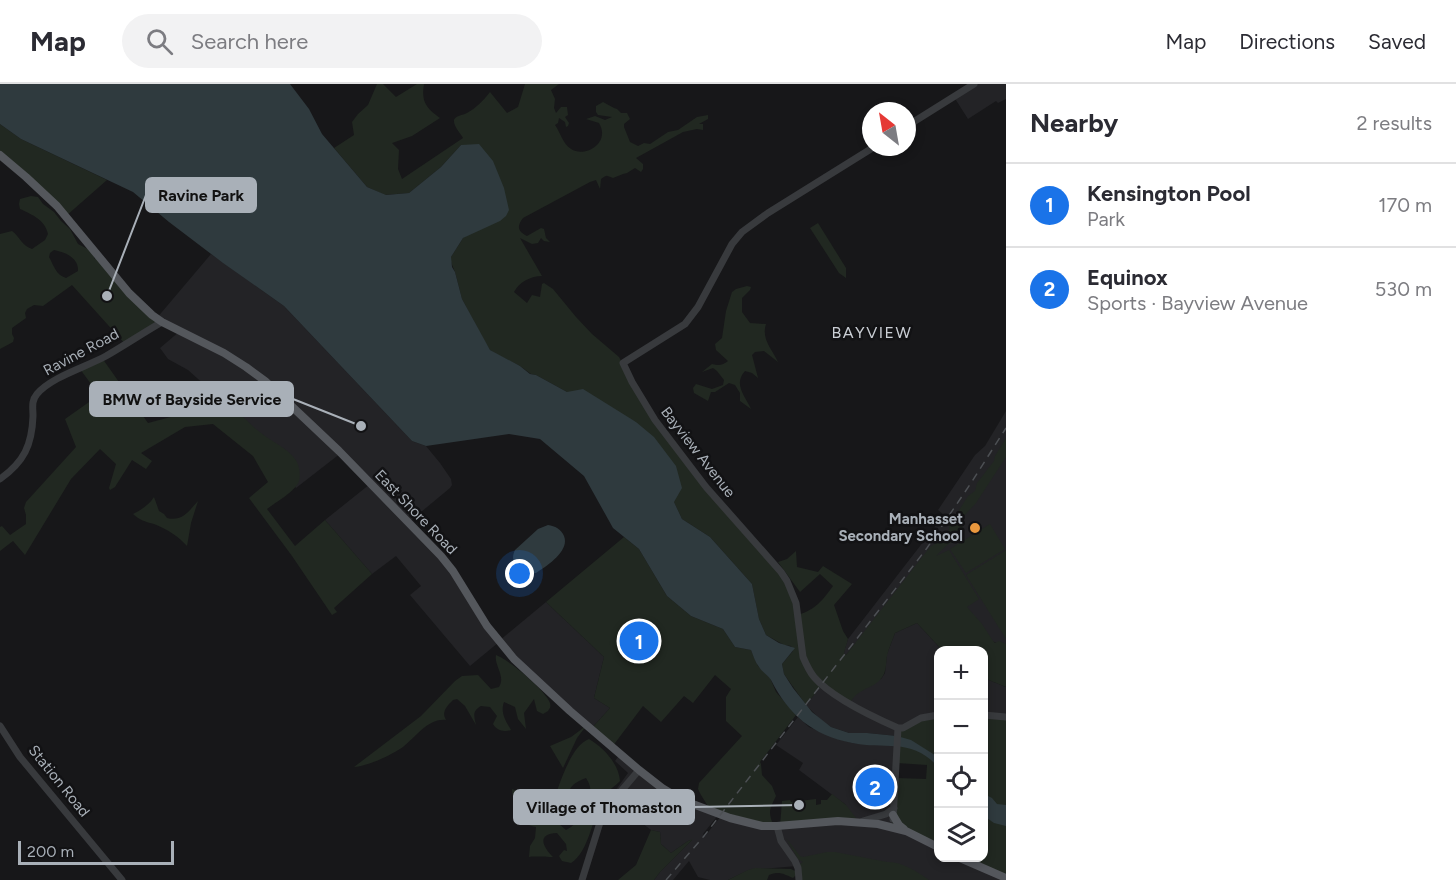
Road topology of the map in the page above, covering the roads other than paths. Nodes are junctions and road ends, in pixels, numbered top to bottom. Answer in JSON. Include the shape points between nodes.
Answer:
{"nodes":[{"id":1,"x":974,"y":84,"type":"edge"},
{"id":2,"x":916,"y":120,"type":"edge"},
{"id":3,"x":862,"y":154,"type":"edge"},
{"id":4,"x":0,"y":155,"type":"edge"},
{"id":5,"x":162,"y":322,"type":"junction"},
{"id":6,"x":0,"y":479,"type":"edge"},
{"id":7,"x":988,"y":715,"type":"edge"},
{"id":8,"x":934,"y":716,"type":"edge"},
{"id":9,"x":1006,"y":717,"type":"edge"},
{"id":10,"x":0,"y":726,"type":"edge"},
{"id":11,"x":898,"y":732,"type":"junction"},
{"id":12,"x":639,"y":770,"type":"junction"},
{"id":13,"x":893,"y":812,"type":"junction"},
{"id":14,"x":859,"y":822,"type":"junction"},
{"id":15,"x":777,"y":826,"type":"junction"},
{"id":16,"x":892,"y":827,"type":"junction"},
{"id":17,"x":906,"y":831,"type":"junction"},
{"id":18,"x":934,"y":845,"type":"edge"},
{"id":19,"x":969,"y":862,"type":"edge"},
{"id":20,"x":1006,"y":878,"type":"edge"},
{"id":21,"x":122,"y":880,"type":"edge"},
{"id":22,"x":582,"y":880,"type":"edge"},
{"id":23,"x":799,"y":880,"type":"edge"}],
"edges":[{"from":1,"to":2,"type":"street"},
{"from":3,"to":11,"type":"street","name":"Bayview Avenue","via":[[742,231],[699,307],[685,324],[623,363],[655,420],[706,487],[787,581],[796,603],[803,657],[812,675],[856,708]]},
{"from":4,"to":5,"type":"main road","name":"East Shore Road","via":[[57,206],[129,292]]},
{"from":5,"to":6,"type":"street","name":"Ravine Road","via":[[38,392],[33,402],[29,446]]},
{"from":5,"to":12,"type":"main road","name":"East Shore Road","via":[[224,353],[265,381],[441,556],[491,632],[514,659]]},
{"from":7,"to":9,"type":"street"},
{"from":8,"to":11,"type":"street","via":[[921,718]]},
{"from":10,"to":21,"type":"street","name":"Station Road","via":[[20,757]]},
{"from":11,"to":13,"type":"street"},
{"from":12,"to":15,"type":"main road","name":"East Shore Road","via":[[684,801],[748,823]]},
{"from":12,"to":22,"type":"street","via":[[602,816]]},
{"from":13,"to":14,"type":"street"},
{"from":13,"to":16,"type":"street"},
{"from":13,"to":17,"type":"main road"},
{"from":14,"to":15,"type":"main road","name":"East Shore Road"},
{"from":14,"to":16,"type":"main road","name":"East Shore Road"},
{"from":15,"to":23,"type":"street","via":[[781,841],[798,868]]},
{"from":16,"to":17,"type":"main road","name":"East Shore Road"},
{"from":17,"to":18,"type":"main road","name":"East Shore Road"},
{"from":19,"to":20,"type":"main road"}]}
